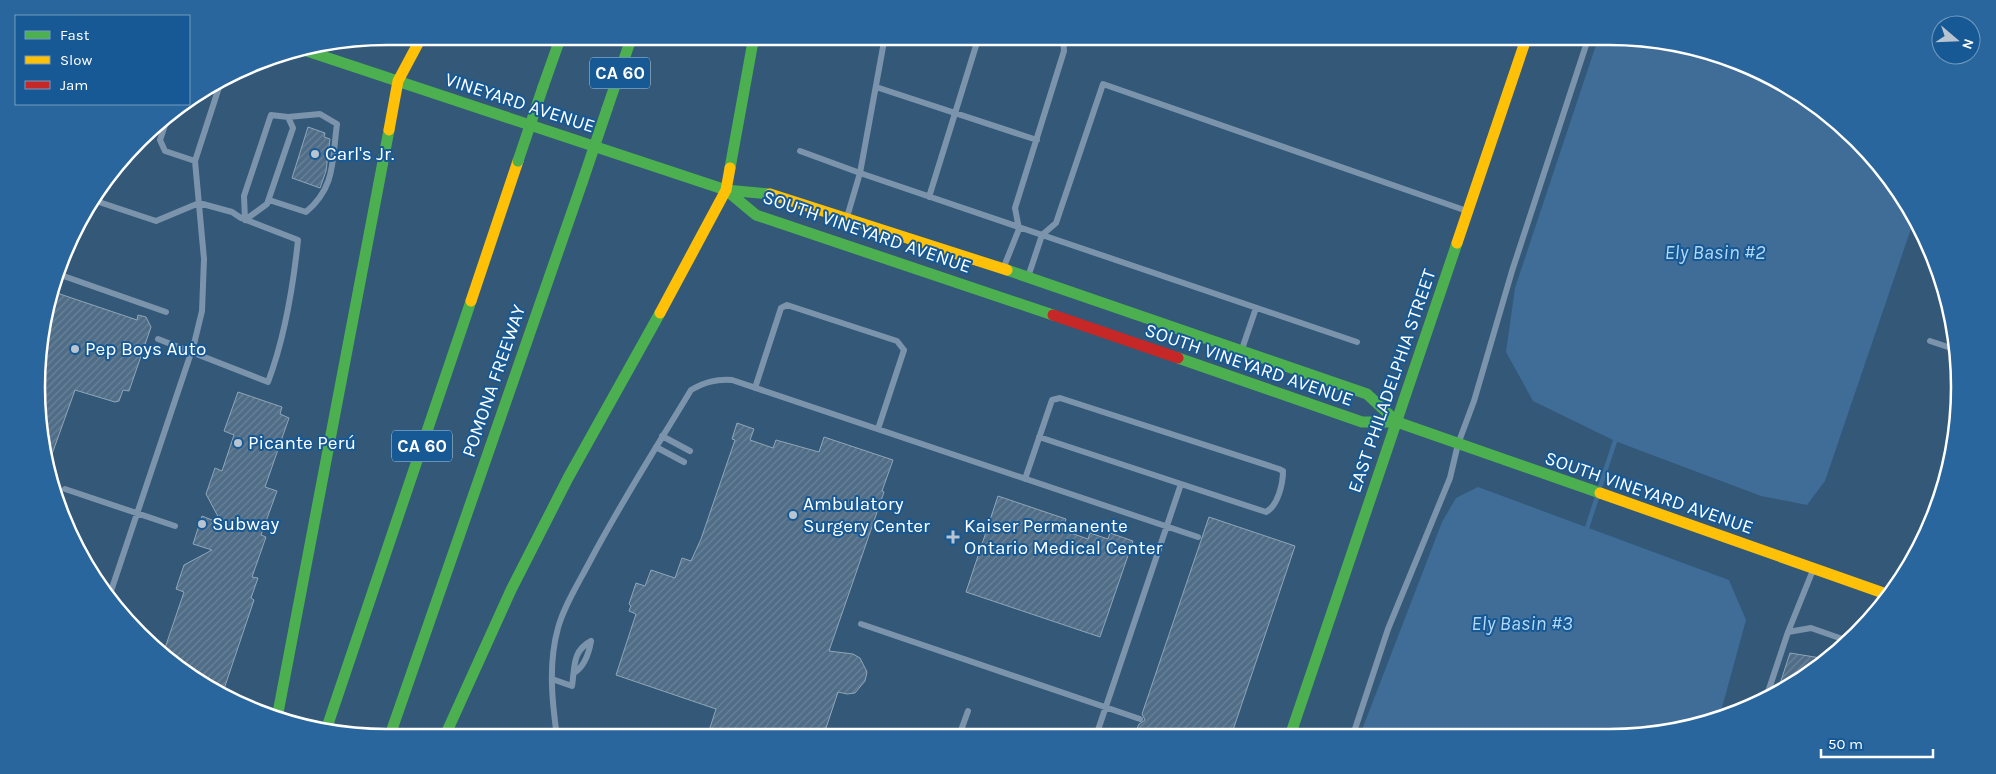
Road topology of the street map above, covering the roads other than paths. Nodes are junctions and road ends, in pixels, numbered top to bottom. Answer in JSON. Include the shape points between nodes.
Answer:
{"nodes":[{"id":1,"x":417,"y":45,"type":"edge"},
{"id":2,"x":558,"y":45,"type":"edge"},
{"id":3,"x":629,"y":45,"type":"edge"},
{"id":4,"x":752,"y":45,"type":"edge"},
{"id":5,"x":883,"y":45,"type":"edge"},
{"id":6,"x":977,"y":45,"type":"edge"},
{"id":7,"x":1064,"y":45,"type":"edge"},
{"id":8,"x":1524,"y":45,"type":"edge"},
{"id":9,"x":1586,"y":45,"type":"edge"},
{"id":10,"x":314,"y":53,"type":"edge"},
{"id":11,"x":398,"y":81,"type":"junction"},
{"id":12,"x":876,"y":87,"type":"junction"},
{"id":13,"x":218,"y":90,"type":"edge"},
{"id":14,"x":955,"y":113,"type":"junction"},
{"id":15,"x":288,"y":117,"type":"junction"},
{"id":16,"x":164,"y":128,"type":"edge"},
{"id":17,"x":1037,"y":140,"type":"junction"},
{"id":18,"x":800,"y":151,"type":"dead end"},
{"id":19,"x":195,"y":161,"type":"junction"},
{"id":20,"x":860,"y":173,"type":"junction"},
{"id":21,"x":726,"y":190,"type":"junction"},
{"id":22,"x":929,"y":197,"type":"junction"},
{"id":23,"x":269,"y":200,"type":"junction"},
{"id":24,"x":100,"y":202,"type":"edge"},
{"id":25,"x":199,"y":203,"type":"junction"},
{"id":26,"x":1468,"y":211,"type":"junction"},
{"id":27,"x":846,"y":219,"type":"junction"},
{"id":28,"x":245,"y":220,"type":"junction"},
{"id":29,"x":1019,"y":229,"type":"junction"},
{"id":30,"x":1042,"y":235,"type":"junction"},
{"id":31,"x":1003,"y":269,"type":"junction"},
{"id":32,"x":63,"y":276,"type":"edge"},
{"id":33,"x":1028,"y":279,"type":"junction"},
{"id":34,"x":1256,"y":308,"type":"junction"},
{"id":35,"x":166,"y":312,"type":"dead end"},
{"id":36,"x":158,"y":339,"type":"dead end"},
{"id":37,"x":1930,"y":341,"type":"dead end"},
{"id":38,"x":1357,"y":342,"type":"dead end"},
{"id":39,"x":1948,"y":347,"type":"edge"},
{"id":40,"x":192,"y":351,"type":"junction"},
{"id":41,"x":1241,"y":351,"type":"junction"},
{"id":42,"x":755,"y":388,"type":"junction"},
{"id":43,"x":1397,"y":422,"type":"junction"},
{"id":44,"x":878,"y":429,"type":"junction"},
{"id":45,"x":662,"y":436,"type":"junction"},
{"id":46,"x":1039,"y":437,"type":"junction"},
{"id":47,"x":1458,"y":444,"type":"junction"},
{"id":48,"x":656,"y":448,"type":"junction"},
{"id":49,"x":690,"y":451,"type":"dead end"},
{"id":50,"x":684,"y":462,"type":"dead end"},
{"id":51,"x":1025,"y":479,"type":"junction"},
{"id":52,"x":1181,"y":484,"type":"junction"},
{"id":53,"x":65,"y":489,"type":"dead end"},
{"id":54,"x":137,"y":514,"type":"junction"},
{"id":55,"x":175,"y":526,"type":"dead end"},
{"id":56,"x":1166,"y":526,"type":"junction"},
{"id":57,"x":1198,"y":537,"type":"dead end"},
{"id":58,"x":1813,"y":569,"type":"junction"},
{"id":59,"x":112,"y":589,"type":"edge"},
{"id":60,"x":1882,"y":593,"type":"edge"},
{"id":61,"x":861,"y":624,"type":"dead end"},
{"id":62,"x":1788,"y":632,"type":"junction"},
{"id":63,"x":1840,"y":638,"type":"edge"},
{"id":64,"x":574,"y":673,"type":"dead end"},
{"id":65,"x":552,"y":679,"type":"junction"},
{"id":66,"x":1769,"y":689,"type":"edge"},
{"id":67,"x":1105,"y":707,"type":"junction"},
{"id":68,"x":278,"y":711,"type":"edge"},
{"id":69,"x":968,"y":711,"type":"dead end"},
{"id":70,"x":1140,"y":718,"type":"dead end"},
{"id":71,"x":328,"y":723,"type":"edge"},
{"id":72,"x":393,"y":729,"type":"edge"},
{"id":73,"x":448,"y":729,"type":"edge"},
{"id":74,"x":556,"y":729,"type":"edge"},
{"id":75,"x":962,"y":729,"type":"edge"},
{"id":76,"x":1098,"y":729,"type":"edge"},
{"id":77,"x":1292,"y":729,"type":"edge"},
{"id":78,"x":1355,"y":729,"type":"edge"}],
"edges":[{"from":1,"to":11,"type":"main road"},
{"from":2,"to":71,"type":"main road","number":"CA 60","bridge":true},
{"from":3,"to":72,"type":"main road","name":"POMONA FREEWAY","number":"CA 60","bridge":true},
{"from":4,"to":21,"type":"main road"},
{"from":5,"to":12,"type":"lane"},
{"from":6,"to":14,"type":"lane"},
{"from":7,"to":17,"type":"lane"},
{"from":8,"to":26,"type":"main road","name":"EAST PHILADELPHIA STREET"},
{"from":9,"to":47,"type":"lane"},
{"from":10,"to":11,"type":"main road","name":"VINEYARD AVENUE"},
{"from":11,"to":21,"type":"main road","name":"VINEYARD AVENUE"},
{"from":11,"to":68,"type":"main road"},
{"from":12,"to":14,"type":"lane"},
{"from":12,"to":20,"type":"lane"},
{"from":13,"to":19,"type":"lane"},
{"from":14,"to":17,"type":"lane"},
{"from":14,"to":22,"type":"lane"},
{"from":15,"to":23,"type":"lane","via":[[293,128]]},
{"from":15,"to":23,"type":"lane","via":[[320,114],[337,124],[329,183],[320,200],[306,212]]},
{"from":15,"to":28,"type":"lane","via":[[271,115],[244,196]]},
{"from":16,"to":19,"type":"lane","via":[[160,140],[165,151]]},
{"from":17,"to":29,"type":"lane","via":[[1015,208]]},
{"from":18,"to":20,"type":"lane"},
{"from":19,"to":25,"type":"lane"},
{"from":20,"to":22,"type":"lane"},
{"from":20,"to":27,"type":"lane"},
{"from":21,"to":27,"type":"main road","name":"SOUTH VINEYARD AVENUE","via":[[765,192]]},
{"from":21,"to":43,"type":"main road","name":"SOUTH VINEYARD AVENUE","via":[[756,215],[1362,422]]},
{"from":21,"to":73,"type":"main road","via":[[568,478],[515,581]]},
{"from":22,"to":29,"type":"lane"},
{"from":23,"to":28,"type":"lane"},
{"from":24,"to":25,"type":"lane","via":[[156,221]]},
{"from":25,"to":28,"type":"lane","via":[[232,212]]},
{"from":25,"to":40,"type":"lane","via":[[204,287]]},
{"from":26,"to":30,"type":"lane","via":[[1103,84],[1056,223]]},
{"from":26,"to":43,"type":"main road","name":"EAST PHILADELPHIA STREET"},
{"from":27,"to":31,"type":"main road","name":"SOUTH VINEYARD AVENUE"},
{"from":28,"to":40,"type":"lane","via":[[298,240],[279,354],[268,382]]},
{"from":29,"to":30,"type":"lane"},
{"from":29,"to":31,"type":"lane"},
{"from":30,"to":33,"type":"lane"},
{"from":30,"to":34,"type":"lane"},
{"from":31,"to":33,"type":"main road","name":"SOUTH VINEYARD AVENUE"},
{"from":32,"to":35,"type":"lane"},
{"from":33,"to":41,"type":"main road","name":"SOUTH VINEYARD AVENUE"},
{"from":34,"to":38,"type":"lane"},
{"from":34,"to":41,"type":"lane"},
{"from":36,"to":40,"type":"lane"},
{"from":37,"to":39,"type":"lane"},
{"from":40,"to":54,"type":"lane"},
{"from":41,"to":43,"type":"main road","name":"SOUTH VINEYARD AVENUE","via":[[1368,394]]},
{"from":42,"to":44,"type":"lane"},
{"from":42,"to":44,"type":"lane","via":[[781,308],[787,306],[897,341],[904,350]]},
{"from":42,"to":45,"type":"lane","via":[[732,380],[717,379],[702,384],[691,390]]},
{"from":43,"to":47,"type":"main road","name":"SOUTH VINEYARD AVENUE"},
{"from":43,"to":77,"type":"main road","name":"EAST PHILADELPHIA STREET"},
{"from":44,"to":51,"type":"lane"},
{"from":45,"to":48,"type":"lane"},
{"from":45,"to":49,"type":"lane"},
{"from":46,"to":51,"type":"lane"},
{"from":46,"to":52,"type":"lane"},
{"from":46,"to":52,"type":"lane","via":[[1052,400],[1060,398],[1283,471],[1274,506],[1266,512]]},
{"from":47,"to":58,"type":"main road","name":"SOUTH VINEYARD AVENUE"},
{"from":47,"to":78,"type":"lane","via":[[1450,478],[1388,629]]},
{"from":48,"to":50,"type":"lane"},
{"from":48,"to":65,"type":"lane","via":[[618,508],[566,607],[558,629]]},
{"from":51,"to":56,"type":"lane"},
{"from":52,"to":56,"type":"lane"},
{"from":53,"to":54,"type":"lane"},
{"from":54,"to":55,"type":"lane"},
{"from":54,"to":59,"type":"lane"},
{"from":56,"to":57,"type":"lane"},
{"from":56,"to":67,"type":"lane"},
{"from":58,"to":60,"type":"main road","name":"SOUTH VINEYARD AVENUE"},
{"from":58,"to":62,"type":"lane"},
{"from":61,"to":67,"type":"lane"},
{"from":62,"to":63,"type":"lane","via":[[1810,628]]},
{"from":62,"to":66,"type":"lane"},
{"from":64,"to":65,"type":"lane","via":[[572,686]]},
{"from":65,"to":74,"type":"lane"},
{"from":67,"to":70,"type":"lane"},
{"from":67,"to":76,"type":"lane"},
{"from":69,"to":75,"type":"lane"}]}
